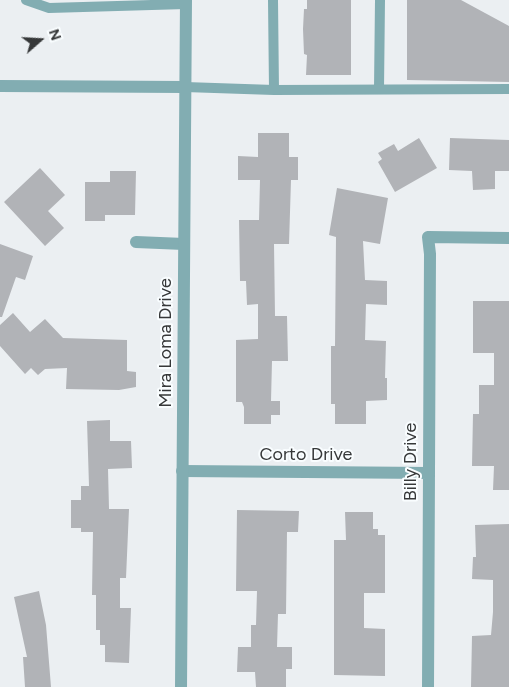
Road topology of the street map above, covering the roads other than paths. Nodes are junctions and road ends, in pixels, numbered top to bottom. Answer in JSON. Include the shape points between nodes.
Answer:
{"nodes":[{"id":1,"x":26,"y":0,"type":"edge"},
{"id":2,"x":273,"y":0,"type":"edge"},
{"id":3,"x":380,"y":0,"type":"edge"},
{"id":4,"x":186,"y":2,"type":"edge"},
{"id":5,"x":0,"y":86,"type":"edge"},
{"id":6,"x":185,"y":87,"type":"junction"},
{"id":7,"x":379,"y":89,"type":"junction"},
{"id":8,"x":509,"y":89,"type":"edge"},
{"id":9,"x":274,"y":90,"type":"junction"},
{"id":10,"x":509,"y":238,"type":"edge"},
{"id":11,"x":136,"y":242,"type":"dead end"},
{"id":12,"x":184,"y":244,"type":"junction"},
{"id":13,"x":182,"y":471,"type":"junction"},
{"id":14,"x":429,"y":473,"type":"junction"},
{"id":15,"x":181,"y":687,"type":"edge"},
{"id":16,"x":428,"y":687,"type":"edge"}],
"edges":[{"from":1,"to":4,"type":"lane","via":[[49,8]]},
{"from":2,"to":9,"type":"lane"},
{"from":3,"to":7,"type":"lane"},
{"from":4,"to":6,"type":"street","name":"Mira Loma Drive"},
{"from":5,"to":6,"type":"street"},
{"from":6,"to":9,"type":"lane"},
{"from":6,"to":12,"type":"street","name":"Mira Loma Drive"},
{"from":7,"to":8,"type":"lane"},
{"from":7,"to":9,"type":"lane"},
{"from":10,"to":14,"type":"street","name":"Billy Drive","via":[[428,237]]},
{"from":11,"to":12,"type":"street"},
{"from":12,"to":13,"type":"street","name":"Mira Loma Drive"},
{"from":13,"to":14,"type":"street","name":"Corto Drive"},
{"from":13,"to":15,"type":"street","name":"Mira Loma Drive"},
{"from":14,"to":16,"type":"street","name":"Billy Drive"}]}
